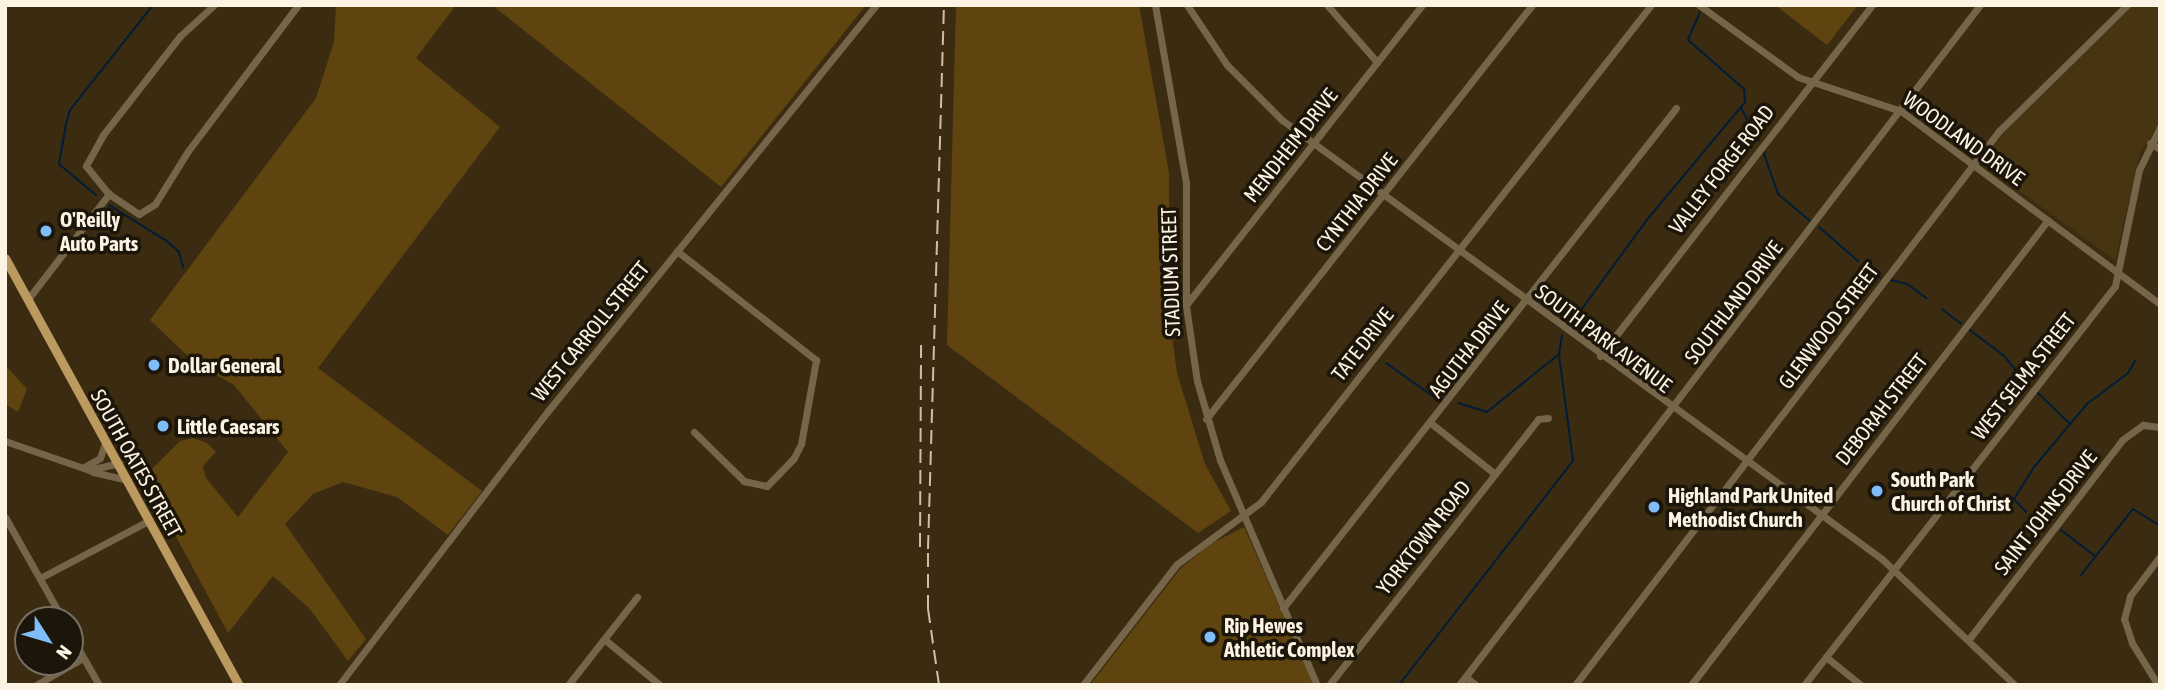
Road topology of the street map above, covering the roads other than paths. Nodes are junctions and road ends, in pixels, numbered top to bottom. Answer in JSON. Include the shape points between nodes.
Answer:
{"nodes":[{"id":1,"x":214,"y":5,"type":"edge"},
{"id":2,"x":298,"y":5,"type":"edge"},
{"id":3,"x":876,"y":5,"type":"edge"},
{"id":4,"x":1155,"y":5,"type":"edge"},
{"id":5,"x":1187,"y":5,"type":"edge"},
{"id":6,"x":1327,"y":5,"type":"edge"},
{"id":7,"x":1422,"y":5,"type":"edge"},
{"id":8,"x":1532,"y":5,"type":"edge"},
{"id":9,"x":1651,"y":5,"type":"edge"},
{"id":10,"x":1699,"y":5,"type":"edge"},
{"id":11,"x":1872,"y":5,"type":"edge"},
{"id":12,"x":1980,"y":5,"type":"edge"},
{"id":13,"x":2127,"y":5,"type":"edge"},
{"id":14,"x":1377,"y":62,"type":"junction"},
{"id":15,"x":1810,"y":83,"type":"junction"},
{"id":16,"x":1676,"y":108,"type":"dead end"},
{"id":17,"x":1901,"y":111,"type":"junction"},
{"id":18,"x":2160,"y":127,"type":"edge"},
{"id":19,"x":2150,"y":143,"type":"junction"},
{"id":20,"x":1312,"y":144,"type":"junction"},
{"id":21,"x":2160,"y":149,"type":"edge"},
{"id":22,"x":1973,"y":164,"type":"junction"},
{"id":23,"x":109,"y":194,"type":"junction"},
{"id":24,"x":1383,"y":196,"type":"junction"},
{"id":25,"x":2048,"y":220,"type":"junction"},
{"id":26,"x":677,"y":251,"type":"junction"},
{"id":27,"x":1458,"y":251,"type":"junction"},
{"id":28,"x":5,"y":258,"type":"edge"},
{"id":29,"x":2118,"y":273,"type":"junction"},
{"id":30,"x":28,"y":299,"type":"junction"},
{"id":31,"x":1528,"y":302,"type":"junction"},
{"id":32,"x":2160,"y":304,"type":"edge"},
{"id":33,"x":1186,"y":306,"type":"junction"},
{"id":34,"x":1600,"y":356,"type":"junction"},
{"id":35,"x":1672,"y":410,"type":"junction"},
{"id":36,"x":1548,"y":418,"type":"dead end"},
{"id":37,"x":1206,"y":419,"type":"junction"},
{"id":38,"x":1432,"y":424,"type":"junction"},
{"id":39,"x":2160,"y":427,"type":"edge"},
{"id":40,"x":694,"y":432,"type":"dead end"},
{"id":41,"x":5,"y":441,"type":"edge"},
{"id":42,"x":106,"y":441,"type":"junction"},
{"id":43,"x":119,"y":463,"type":"junction"},
{"id":44,"x":1747,"y":463,"type":"junction"},
{"id":45,"x":86,"y":469,"type":"junction"},
{"id":46,"x":1495,"y":474,"type":"junction"},
{"id":47,"x":128,"y":480,"type":"junction"},
{"id":48,"x":1822,"y":515,"type":"junction"},
{"id":49,"x":5,"y":517,"type":"edge"},
{"id":50,"x":1244,"y":517,"type":"junction"},
{"id":51,"x":150,"y":520,"type":"junction"},
{"id":52,"x":2160,"y":556,"type":"edge"},
{"id":53,"x":1894,"y":569,"type":"junction"},
{"id":54,"x":40,"y":578,"type":"junction"},
{"id":55,"x":637,"y":597,"type":"dead end"},
{"id":56,"x":55,"y":606,"type":"edge"},
{"id":57,"x":1283,"y":608,"type":"junction"},
{"id":58,"x":604,"y":639,"type":"junction"},
{"id":59,"x":1969,"y":639,"type":"junction"},
{"id":60,"x":1826,"y":657,"type":"junction"},
{"id":61,"x":84,"y":660,"type":"edge"},
{"id":62,"x":52,"y":676,"type":"edge"},
{"id":63,"x":1466,"y":677,"type":"junction"},
{"id":64,"x":36,"y":685,"type":"edge"},
{"id":65,"x":99,"y":685,"type":"edge"},
{"id":66,"x":239,"y":685,"type":"edge"},
{"id":67,"x":339,"y":685,"type":"edge"},
{"id":68,"x":568,"y":685,"type":"edge"},
{"id":69,"x":660,"y":685,"type":"edge"},
{"id":70,"x":1083,"y":685,"type":"edge"},
{"id":71,"x":1317,"y":685,"type":"edge"},
{"id":72,"x":1329,"y":685,"type":"edge"},
{"id":73,"x":1459,"y":685,"type":"edge"},
{"id":74,"x":1476,"y":685,"type":"edge"},
{"id":75,"x":1575,"y":685,"type":"edge"},
{"id":76,"x":1691,"y":685,"type":"edge"},
{"id":77,"x":1804,"y":685,"type":"edge"},
{"id":78,"x":1861,"y":685,"type":"edge"},
{"id":79,"x":2015,"y":685,"type":"edge"},
{"id":80,"x":2159,"y":685,"type":"edge"}],
"edges":[{"from":1,"to":23,"type":"street","via":[[180,36],[90,155],[86,166]]},
{"from":2,"to":23,"type":"street","via":[[188,151],[155,204],[139,214]]},
{"from":3,"to":26,"type":"street","name":"WEST CARROLL STREET"},
{"from":4,"to":33,"type":"street","name":"STADIUM STREET","via":[[1186,183]]},
{"from":5,"to":20,"type":"street","name":"SOUTH PARK AVENUE","via":[[1248,89]]},
{"from":6,"to":14,"type":"street"},
{"from":7,"to":14,"type":"street","name":"MENDHEIM DRIVE"},
{"from":8,"to":24,"type":"street","name":"CYNTHIA DRIVE"},
{"from":9,"to":27,"type":"street","name":"TATE DRIVE"},
{"from":10,"to":15,"type":"street","name":"WOODLAND DRIVE"},
{"from":11,"to":15,"type":"street","name":"VALLEY FORGE ROAD"},
{"from":12,"to":17,"type":"street","name":"SOUTHLAND DRIVE"},
{"from":13,"to":22,"type":"street","name":"GLENWOOD STREET","via":[[2017,110]]},
{"from":14,"to":20,"type":"street","name":"MENDHEIM DRIVE"},
{"from":15,"to":17,"type":"street","name":"WOODLAND DRIVE"},
{"from":15,"to":34,"type":"street","name":"VALLEY FORGE ROAD"},
{"from":16,"to":31,"type":"street","name":"AGUTHA DRIVE"},
{"from":17,"to":22,"type":"street","name":"WOODLAND DRIVE"},
{"from":17,"to":35,"type":"street","name":"SOUTHLAND DRIVE"},
{"from":18,"to":19,"type":"street","name":"WEST SELMA STREET"},
{"from":19,"to":21,"type":"street"},
{"from":19,"to":29,"type":"street","name":"WEST SELMA STREET","via":[[2138,170]]},
{"from":20,"to":24,"type":"street","name":"SOUTH PARK AVENUE"},
{"from":20,"to":33,"type":"street","name":"MENDHEIM DRIVE"},
{"from":22,"to":25,"type":"street","name":"WOODLAND DRIVE"},
{"from":22,"to":44,"type":"street","name":"GLENWOOD STREET"},
{"from":23,"to":30,"type":"street"},
{"from":24,"to":27,"type":"street","name":"SOUTH PARK AVENUE"},
{"from":24,"to":37,"type":"street","name":"CYNTHIA DRIVE"},
{"from":25,"to":29,"type":"street","name":"WOODLAND DRIVE"},
{"from":25,"to":48,"type":"street","name":"DEBORAH STREET"},
{"from":26,"to":40,"type":"street","via":[[816,360],[801,444],[767,486],[744,481]]},
{"from":26,"to":67,"type":"street","name":"WEST CARROLL STREET"},
{"from":27,"to":31,"type":"street","name":"SOUTH PARK AVENUE"},
{"from":27,"to":50,"type":"street","name":"TATE DRIVE"},
{"from":28,"to":30,"type":"main road","name":"SOUTH OATES STREET"},
{"from":29,"to":32,"type":"street","name":"WOODLAND DRIVE"},
{"from":29,"to":53,"type":"street","name":"WEST SELMA STREET","via":[[2115,286]]},
{"from":30,"to":42,"type":"main road","name":"SOUTH OATES STREET"},
{"from":31,"to":34,"type":"street","name":"SOUTH PARK AVENUE"},
{"from":31,"to":38,"type":"street","name":"AGUTHA DRIVE"},
{"from":33,"to":37,"type":"street","name":"STADIUM STREET"},
{"from":34,"to":35,"type":"street","name":"SOUTH PARK AVENUE"},
{"from":35,"to":44,"type":"street","name":"SOUTH PARK AVENUE"},
{"from":35,"to":63,"type":"street","name":"SOUTHLAND DRIVE"},
{"from":36,"to":46,"type":"street","name":"YORKTOWN ROAD","via":[[1538,419]]},
{"from":37,"to":50,"type":"street","name":"STADIUM STREET"},
{"from":38,"to":46,"type":"street"},
{"from":38,"to":57,"type":"street","name":"AGUTHA DRIVE"},
{"from":39,"to":59,"type":"street","name":"SAINT JOHNS DRIVE","via":[[2143,425],[2122,440]]},
{"from":41,"to":45,"type":"street"},
{"from":42,"to":43,"type":"main road","name":"SOUTH OATES STREET"},
{"from":42,"to":45,"type":"street","via":[[95,463]]},
{"from":43,"to":45,"type":"street"},
{"from":43,"to":47,"type":"main road","name":"SOUTH OATES STREET"},
{"from":44,"to":48,"type":"street","name":"SOUTH PARK AVENUE"},
{"from":44,"to":75,"type":"street","name":"GLENWOOD STREET"},
{"from":45,"to":47,"type":"street"},
{"from":46,"to":72,"type":"street","name":"YORKTOWN ROAD"},
{"from":47,"to":51,"type":"main road","name":"SOUTH OATES STREET"},
{"from":48,"to":53,"type":"street","name":"SOUTH PARK AVENUE"},
{"from":48,"to":76,"type":"street","name":"DEBORAH STREET"},
{"from":49,"to":54,"type":"street"},
{"from":50,"to":57,"type":"street","name":"STADIUM STREET"},
{"from":50,"to":70,"type":"street","name":"TATE DRIVE","via":[[1186,555]]},
{"from":51,"to":54,"type":"street"},
{"from":51,"to":66,"type":"main road","name":"SOUTH OATES STREET"},
{"from":52,"to":80,"type":"street","via":[[2130,596],[2124,619],[2132,643]]},
{"from":53,"to":59,"type":"street","name":"SOUTH PARK AVENUE"},
{"from":53,"to":60,"type":"street","name":"WEST SELMA STREET"},
{"from":54,"to":56,"type":"street"},
{"from":55,"to":58,"type":"street"},
{"from":57,"to":71,"type":"street","name":"STADIUM STREET"},
{"from":58,"to":68,"type":"street"},
{"from":58,"to":69,"type":"street"},
{"from":59,"to":79,"type":"street","name":"SOUTH PARK AVENUE"},
{"from":60,"to":77,"type":"street","name":"WEST SELMA STREET"},
{"from":60,"to":78,"type":"street"},
{"from":61,"to":65,"type":"street"},
{"from":62,"to":64,"type":"street"},
{"from":63,"to":73,"type":"street","name":"SOUTHLAND DRIVE"},
{"from":63,"to":74,"type":"street"}]}
